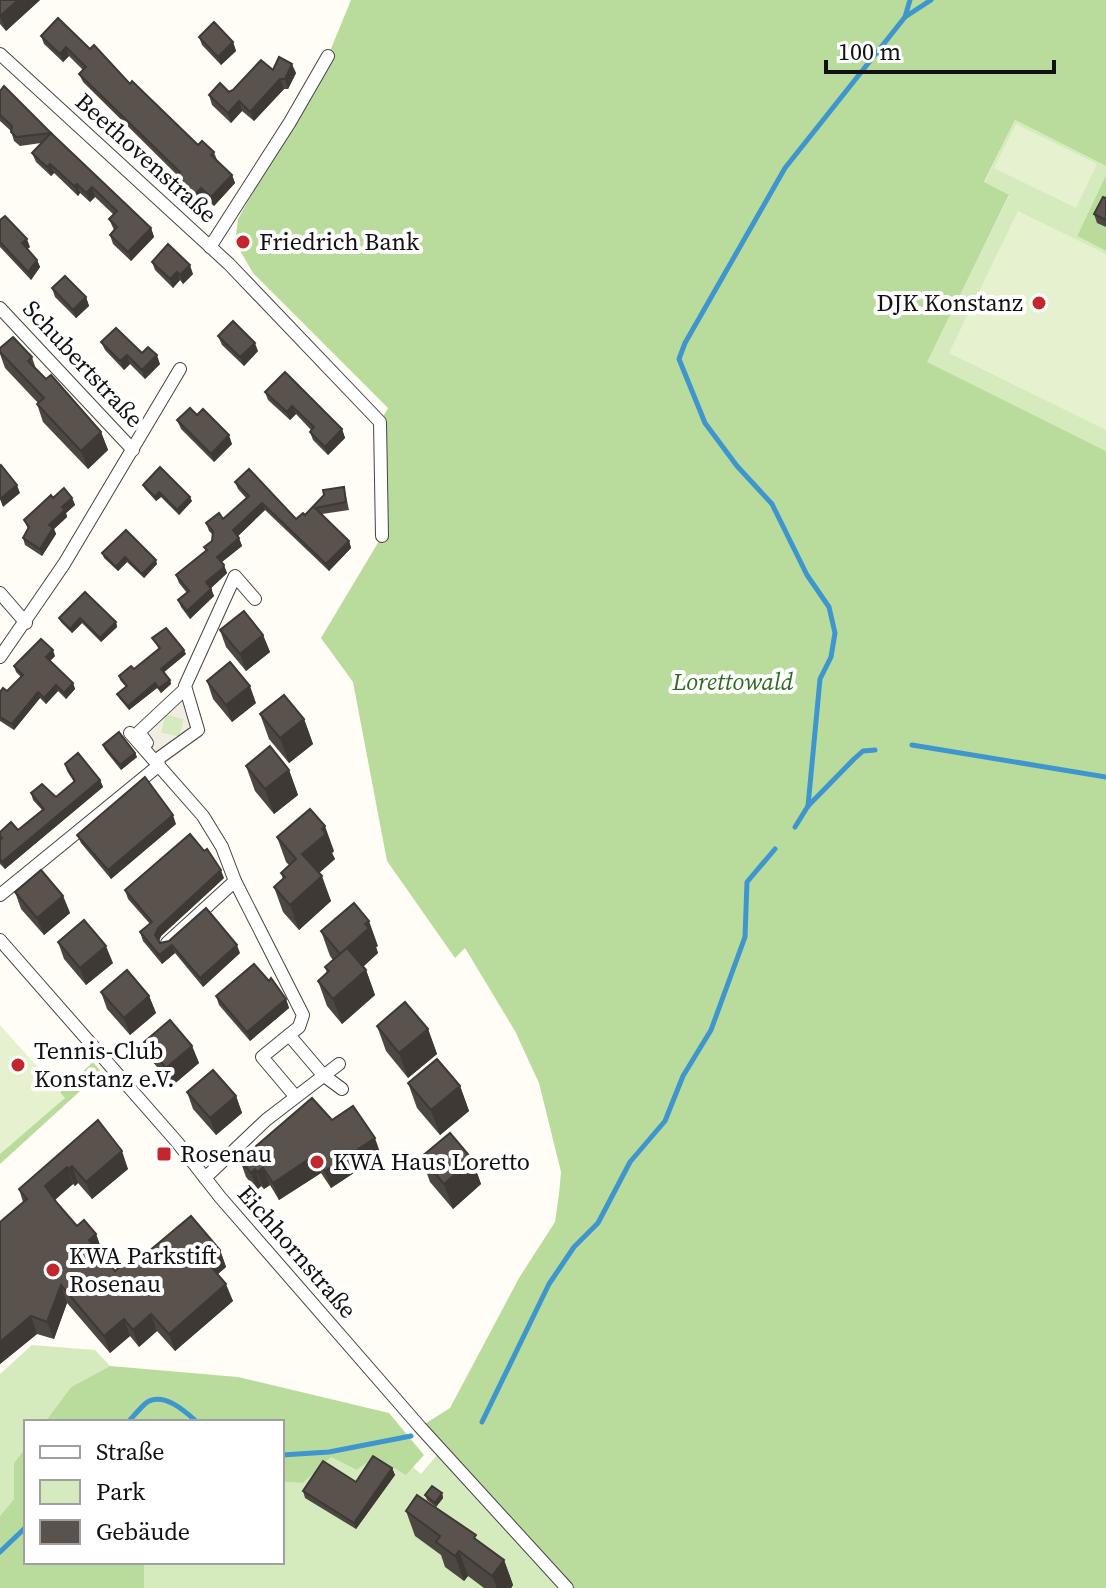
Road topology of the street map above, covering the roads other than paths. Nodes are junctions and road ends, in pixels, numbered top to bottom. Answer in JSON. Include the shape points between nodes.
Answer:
{"nodes":[{"id":1,"x":0,"y":54,"type":"edge"},
{"id":2,"x":328,"y":56,"type":"dead end"},
{"id":3,"x":210,"y":247,"type":"junction"},
{"id":4,"x":0,"y":308,"type":"edge"},
{"id":5,"x":180,"y":369,"type":"dead end"},
{"id":6,"x":133,"y":450,"type":"junction"},
{"id":7,"x":382,"y":536,"type":"dead end"},
{"id":8,"x":0,"y":593,"type":"edge"},
{"id":9,"x":255,"y":599,"type":"dead end"},
{"id":10,"x":26,"y":623,"type":"junction"},
{"id":11,"x":0,"y":657,"type":"edge"},
{"id":12,"x":185,"y":689,"type":"junction"},
{"id":13,"x":130,"y":733,"type":"dead end"},
{"id":14,"x":159,"y":762,"type":"junction"},
{"id":15,"x":235,"y":881,"type":"junction"},
{"id":16,"x":0,"y":895,"type":"edge"},
{"id":17,"x":0,"y":940,"type":"edge"},
{"id":18,"x":167,"y":943,"type":"edge"},
{"id":19,"x":289,"y":1035,"type":"junction"},
{"id":20,"x":339,"y":1064,"type":"dead end"},
{"id":21,"x":323,"y":1075,"type":"junction"},
{"id":22,"x":342,"y":1089,"type":"dead end"},
{"id":23,"x":295,"y":1096,"type":"junction"},
{"id":24,"x":205,"y":1178,"type":"junction"},
{"id":25,"x":567,"y":1588,"type":"edge"}],
"edges":[{"from":1,"to":3,"type":"street","name":"Beethovenstraße"},
{"from":2,"to":3,"type":"street"},
{"from":3,"to":7,"type":"street","name":"Beethovenstraße","via":[[380,422]]},
{"from":4,"to":6,"type":"street","name":"Schubertstraße"},
{"from":5,"to":6,"type":"street"},
{"from":6,"to":10,"type":"street"},
{"from":8,"to":10,"type":"street"},
{"from":9,"to":12,"type":"street","via":[[235,576]]},
{"from":10,"to":11,"type":"street"},
{"from":12,"to":14,"type":"street","via":[[198,730]]},
{"from":12,"to":14,"type":"street","via":[[139,732]]},
{"from":13,"to":14,"type":"street"},
{"from":14,"to":15,"type":"street","via":[[203,816]]},
{"from":14,"to":16,"type":"street"},
{"from":15,"to":18,"type":"street"},
{"from":15,"to":19,"type":"street","via":[[303,1015]]},
{"from":17,"to":24,"type":"street","name":"Eichhornstraße"},
{"from":19,"to":21,"type":"street"},
{"from":19,"to":23,"type":"street","via":[[262,1057]]},
{"from":20,"to":21,"type":"street"},
{"from":21,"to":22,"type":"street"},
{"from":21,"to":23,"type":"street"},
{"from":23,"to":24,"type":"street"},
{"from":24,"to":25,"type":"street","name":"Eichhornstraße"}]}
